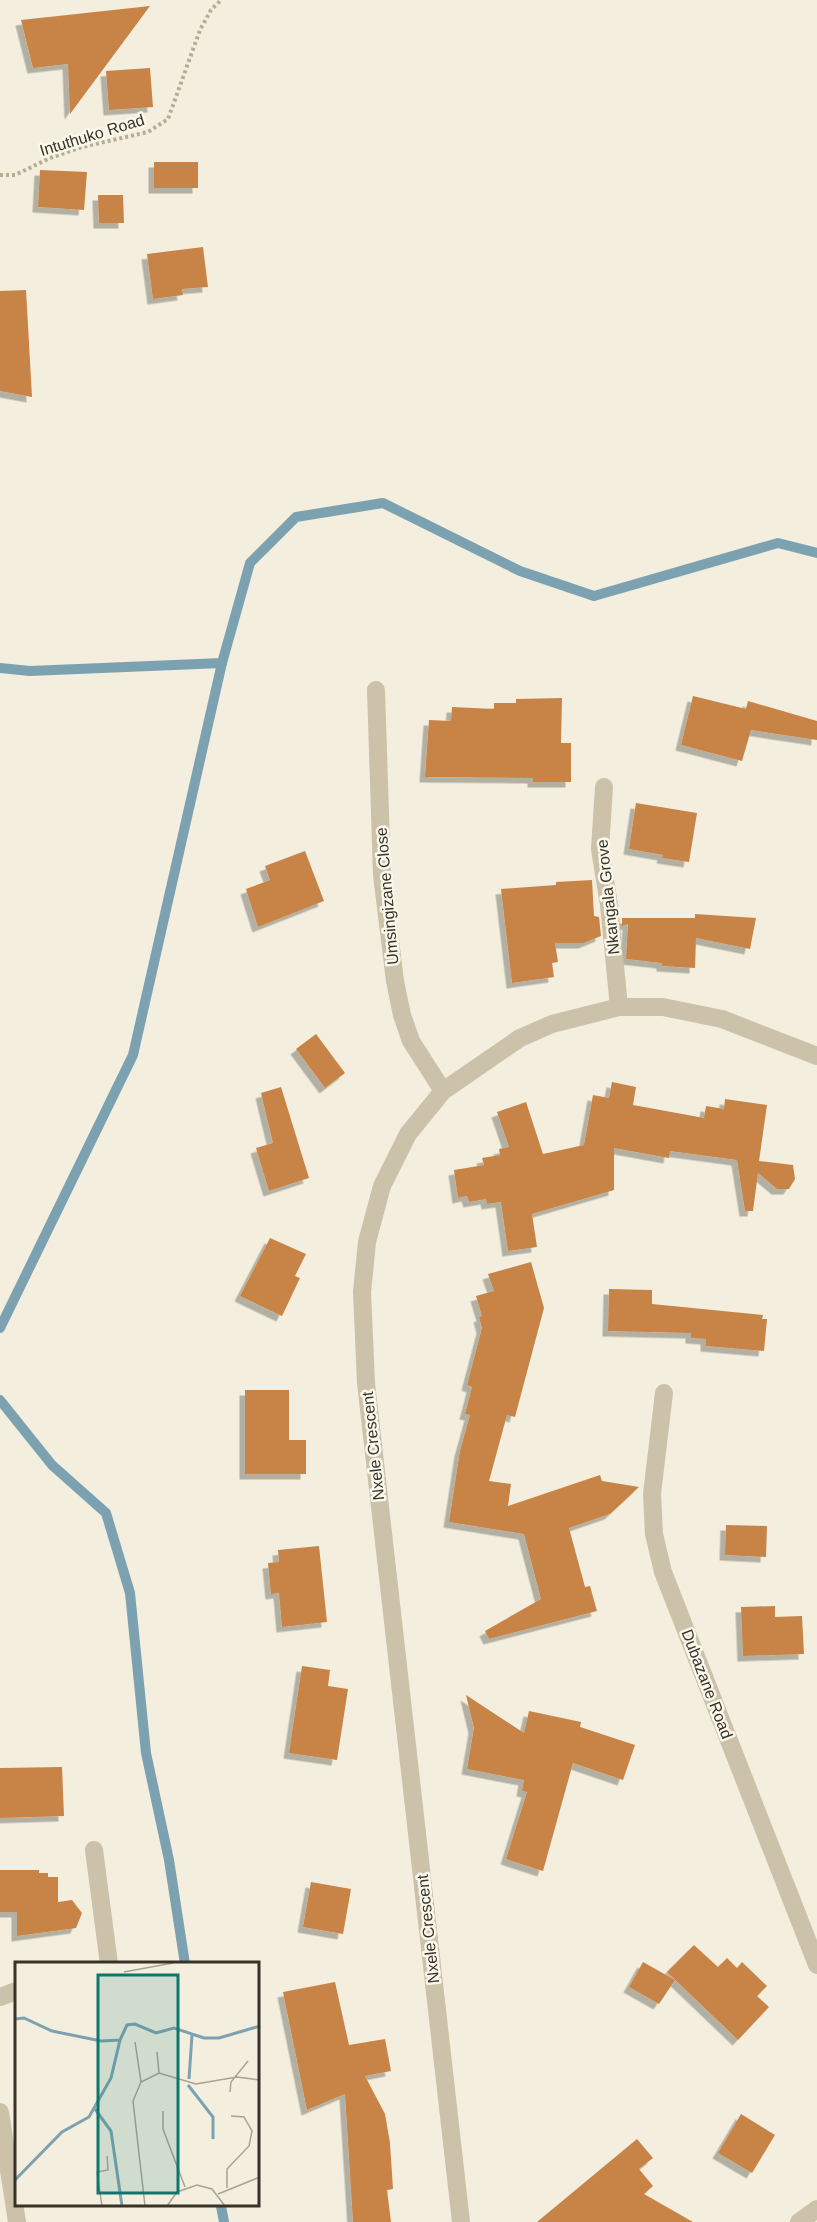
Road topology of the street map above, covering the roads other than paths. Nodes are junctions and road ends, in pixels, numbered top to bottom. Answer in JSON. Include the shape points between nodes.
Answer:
{"nodes":[{"id":1,"x":376,"y":690,"type":"dead end"},
{"id":2,"x":604,"y":787,"type":"dead end"},
{"id":3,"x":619,"y":1007,"type":"junction"},
{"id":4,"x":817,"y":1056,"type":"edge"},
{"id":5,"x":442,"y":1091,"type":"junction"},
{"id":6,"x":664,"y":1393,"type":"dead end"},
{"id":7,"x":94,"y":1850,"type":"dead end"},
{"id":8,"x":109,"y":1962,"type":"edge"},
{"id":9,"x":817,"y":1965,"type":"edge"},
{"id":10,"x":15,"y":1991,"type":"edge"},
{"id":11,"x":0,"y":1998,"type":"edge"},
{"id":12,"x":0,"y":2112,"type":"edge"},
{"id":13,"x":817,"y":2209,"type":"edge"},
{"id":14,"x":17,"y":2222,"type":"edge"},
{"id":15,"x":461,"y":2222,"type":"edge"},
{"id":16,"x":799,"y":2222,"type":"edge"}],
"edges":[{"from":1,"to":5,"type":"street","name":"Umsingizane Close","via":[[382,875],[395,981],[411,1041]]},
{"from":2,"to":3,"type":"street","name":"Nkangala Grove","via":[[600,849]]},
{"from":3,"to":4,"type":"street","name":"Nxele Crescent","via":[[663,1007],[722,1019]]},
{"from":3,"to":5,"type":"street","name":"Nxele Crescent","via":[[552,1024],[520,1038]]},
{"from":5,"to":15,"type":"street","name":"Nxele Crescent","via":[[408,1134],[382,1186],[367,1242],[362,1292],[366,1383]]},
{"from":6,"to":9,"type":"street","name":"Dubazane Road","via":[[652,1494],[654,1534],[663,1572]]},
{"from":7,"to":8,"type":"street"},
{"from":10,"to":11,"type":"street"},
{"from":12,"to":14,"type":"street"},
{"from":13,"to":16,"type":"street"}]}
